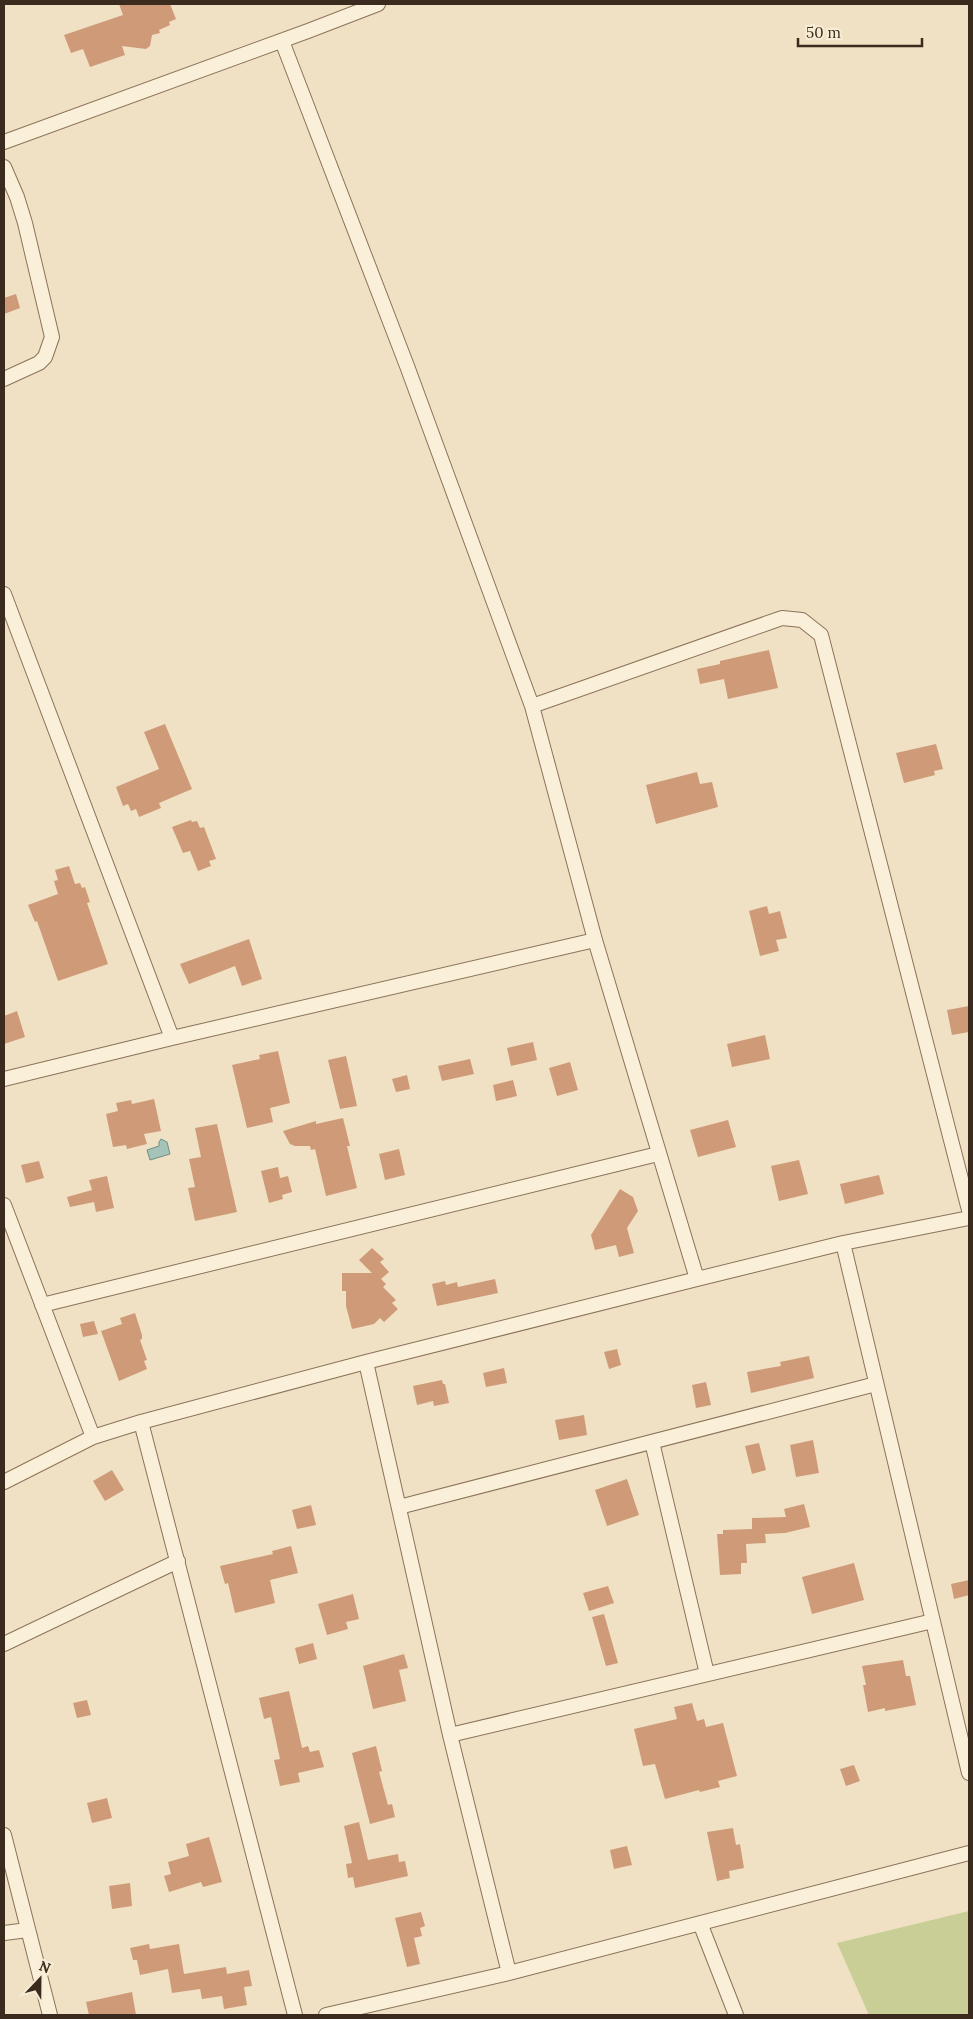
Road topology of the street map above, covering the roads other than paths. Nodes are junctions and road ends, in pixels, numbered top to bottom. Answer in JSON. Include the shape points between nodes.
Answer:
{"nodes":[{"id":1,"x":378,"y":4,"type":"edge"},
{"id":2,"x":282,"y":41,"type":"junction"},
{"id":3,"x":4,"y":142,"type":"edge"},
{"id":4,"x":4,"y":167,"type":"edge"},
{"id":5,"x":4,"y":379,"type":"edge"},
{"id":6,"x":4,"y":594,"type":"edge"},
{"id":7,"x":532,"y":706,"type":"junction"},
{"id":8,"x":595,"y":940,"type":"junction"},
{"id":9,"x":172,"y":1038,"type":"junction"},
{"id":10,"x":4,"y":1078,"type":"edge"},
{"id":11,"x":658,"y":1154,"type":"junction"},
{"id":12,"x":4,"y":1205,"type":"edge"},
{"id":13,"x":969,"y":1210,"type":"edge"},
{"id":14,"x":969,"y":1218,"type":"edge"},
{"id":15,"x":843,"y":1243,"type":"junction"},
{"id":16,"x":697,"y":1279,"type":"junction"},
{"id":17,"x":42,"y":1305,"type":"junction"},
{"id":18,"x":366,"y":1362,"type":"junction"},
{"id":19,"x":876,"y":1384,"type":"junction"},
{"id":20,"x":141,"y":1422,"type":"junction"},
{"id":21,"x":93,"y":1438,"type":"junction"},
{"id":22,"x":652,"y":1442,"type":"junction"},
{"id":23,"x":4,"y":1482,"type":"edge"},
{"id":24,"x":398,"y":1507,"type":"junction"},
{"id":25,"x":178,"y":1561,"type":"junction"},
{"id":26,"x":933,"y":1621,"type":"junction"},
{"id":27,"x":4,"y":1644,"type":"edge"},
{"id":28,"x":706,"y":1674,"type":"junction"},
{"id":29,"x":450,"y":1735,"type":"junction"},
{"id":30,"x":969,"y":1773,"type":"edge"},
{"id":31,"x":4,"y":1835,"type":"edge"},
{"id":32,"x":969,"y":1853,"type":"edge"},
{"id":33,"x":700,"y":1923,"type":"junction"},
{"id":34,"x":28,"y":1930,"type":"junction"},
{"id":35,"x":4,"y":1932,"type":"edge"},
{"id":36,"x":509,"y":1973,"type":"junction"},
{"id":37,"x":50,"y":2015,"type":"edge"},
{"id":38,"x":295,"y":2015,"type":"edge"},
{"id":39,"x":326,"y":2015,"type":"edge"},
{"id":40,"x":736,"y":2015,"type":"edge"}],
"edges":[{"from":1,"to":2,"type":"street"},
{"from":2,"to":3,"type":"street"},
{"from":2,"to":7,"type":"street","via":[[408,366]]},
{"from":4,"to":5,"type":"street","via":[[25,223],[52,337],[45,357],[39,363]]},
{"from":6,"to":9,"type":"street"},
{"from":7,"to":8,"type":"street"},
{"from":7,"to":13,"type":"street","via":[[782,618],[802,620],[821,635]]},
{"from":8,"to":9,"type":"street"},
{"from":8,"to":11,"type":"street"},
{"from":9,"to":10,"type":"street"},
{"from":11,"to":16,"type":"street"},
{"from":11,"to":17,"type":"street"},
{"from":12,"to":17,"type":"street"},
{"from":14,"to":15,"type":"street"},
{"from":15,"to":16,"type":"street"},
{"from":15,"to":19,"type":"street"},
{"from":16,"to":18,"type":"street"},
{"from":17,"to":21,"type":"street"},
{"from":18,"to":20,"type":"street"},
{"from":18,"to":24,"type":"street"},
{"from":19,"to":22,"type":"street"},
{"from":19,"to":26,"type":"street"},
{"from":20,"to":21,"type":"street"},
{"from":20,"to":25,"type":"street"},
{"from":21,"to":23,"type":"street"},
{"from":22,"to":24,"type":"street"},
{"from":22,"to":28,"type":"street"},
{"from":24,"to":29,"type":"street"},
{"from":25,"to":27,"type":"street"},
{"from":25,"to":38,"type":"street"},
{"from":26,"to":28,"type":"street"},
{"from":26,"to":30,"type":"street"},
{"from":28,"to":29,"type":"street"},
{"from":29,"to":36,"type":"street"},
{"from":31,"to":34,"type":"street"},
{"from":32,"to":33,"type":"street"},
{"from":33,"to":36,"type":"street"},
{"from":33,"to":40,"type":"street"},
{"from":34,"to":35,"type":"street"},
{"from":34,"to":37,"type":"street"},
{"from":36,"to":39,"type":"street"}]}
